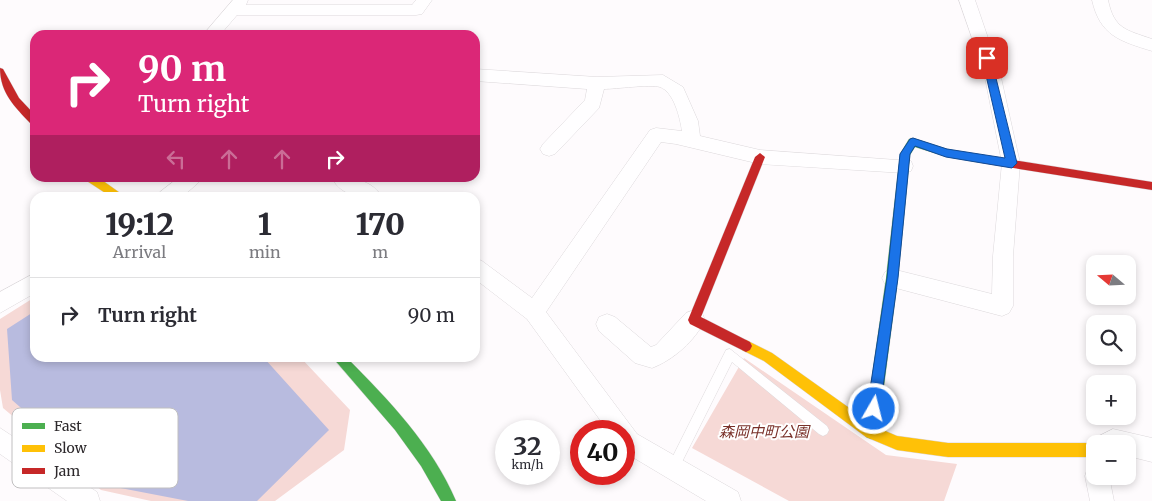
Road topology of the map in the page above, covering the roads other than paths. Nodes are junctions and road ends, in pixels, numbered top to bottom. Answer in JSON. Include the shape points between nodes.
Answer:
{"nodes":[{"id":1,"x":424,"y":0,"type":"edge"},
{"id":2,"x":967,"y":0,"type":"edge"},
{"id":3,"x":1100,"y":0,"type":"edge"},
{"id":4,"x":238,"y":5,"type":"edge"},
{"id":5,"x":217,"y":30,"type":"edge"},
{"id":6,"x":1152,"y":45,"type":"edge"},
{"id":7,"x":0,"y":71,"type":"edge"},
{"id":8,"x":480,"y":75,"type":"edge"},
{"id":9,"x":597,"y":83,"type":"junction"},
{"id":10,"x":30,"y":116,"type":"edge"},
{"id":11,"x":692,"y":142,"type":"junction"},
{"id":12,"x":549,"y":149,"type":"dead end"},
{"id":13,"x":760,"y":157,"type":"junction"},
{"id":14,"x":1012,"y":163,"type":"junction"},
{"id":15,"x":904,"y":166,"type":"junction"},
{"id":16,"x":97,"y":182,"type":"edge"},
{"id":17,"x":186,"y":182,"type":"edge"},
{"id":18,"x":348,"y":182,"type":"edge"},
{"id":19,"x":1152,"y":186,"type":"edge"},
{"id":20,"x":113,"y":192,"type":"edge"},
{"id":21,"x":174,"y":192,"type":"edge"},
{"id":22,"x":364,"y":192,"type":"edge"},
{"id":23,"x":480,"y":271,"type":"edge"},
{"id":24,"x":892,"y":278,"type":"junction"},
{"id":25,"x":30,"y":285,"type":"edge"},
{"id":26,"x":0,"y":303,"type":"edge"},
{"id":27,"x":534,"y":312,"type":"junction"},
{"id":28,"x":694,"y":320,"type":"junction"},
{"id":29,"x":607,"y":324,"type":"dead end"},
{"id":30,"x":343,"y":362,"type":"edge"},
{"id":31,"x":613,"y":420,"type":"edge"},
{"id":32,"x":824,"y":430,"type":"dead end"},
{"id":33,"x":871,"y":432,"type":"junction"},
{"id":34,"x":1,"y":443,"type":"edge"},
{"id":35,"x":635,"y":446,"type":"edge"},
{"id":36,"x":1136,"y":446,"type":"edge"},
{"id":37,"x":12,"y":450,"type":"edge"},
{"id":38,"x":1152,"y":450,"type":"edge"},
{"id":39,"x":1086,"y":452,"type":"edge"},
{"id":40,"x":673,"y":468,"type":"junction"},
{"id":41,"x":1099,"y":485,"type":"edge"},
{"id":42,"x":68,"y":488,"type":"edge"},
{"id":43,"x":446,"y":500,"type":"edge"},
{"id":44,"x":88,"y":501,"type":"edge"},
{"id":45,"x":729,"y":501,"type":"edge"},
{"id":46,"x":1102,"y":501,"type":"edge"}],
"edges":[{"from":1,"to":4,"type":"street","via":[[416,10]]},
{"from":2,"to":14,"type":"street","via":[[992,73]]},
{"from":3,"to":6,"type":"street","via":[[1103,17],[1112,31]]},
{"from":4,"to":5,"type":"street"},
{"from":7,"to":10,"type":"street","via":[[15,100]]},
{"from":8,"to":9,"type":"street"},
{"from":9,"to":11,"type":"street","via":[[663,82],[677,91],[689,121]]},
{"from":9,"to":12,"type":"street","via":[[593,103]]},
{"from":11,"to":13,"type":"street"},
{"from":11,"to":27,"type":"street","via":[[656,135]]},
{"from":13,"to":15,"type":"street"},
{"from":13,"to":28,"type":"street"},
{"from":14,"to":15,"type":"street","via":[[946,153],[913,142],[905,154]]},
{"from":14,"to":19,"type":"street"},
{"from":14,"to":24,"type":"street","via":[[1002,306]]},
{"from":15,"to":24,"type":"street"},
{"from":16,"to":20,"type":"street"},
{"from":17,"to":21,"type":"street"},
{"from":18,"to":22,"type":"street"},
{"from":23,"to":27,"type":"street"},
{"from":24,"to":33,"type":"street"},
{"from":25,"to":26,"type":"street"},
{"from":27,"to":31,"type":"street"},
{"from":28,"to":29,"type":"street","via":[[664,352],[652,358],[643,356]]},
{"from":28,"to":33,"type":"street","via":[[768,356]]},
{"from":30,"to":43,"type":"street","via":[[389,408],[418,445]]},
{"from":32,"to":40,"type":"lane","via":[[730,354]]},
{"from":33,"to":39,"type":"street","via":[[896,443],[948,450]]},
{"from":34,"to":37,"type":"street"},
{"from":35,"to":40,"type":"street"},
{"from":36,"to":38,"type":"street"},
{"from":40,"to":45,"type":"street"},
{"from":41,"to":46,"type":"street"},
{"from":42,"to":44,"type":"street"}]}
